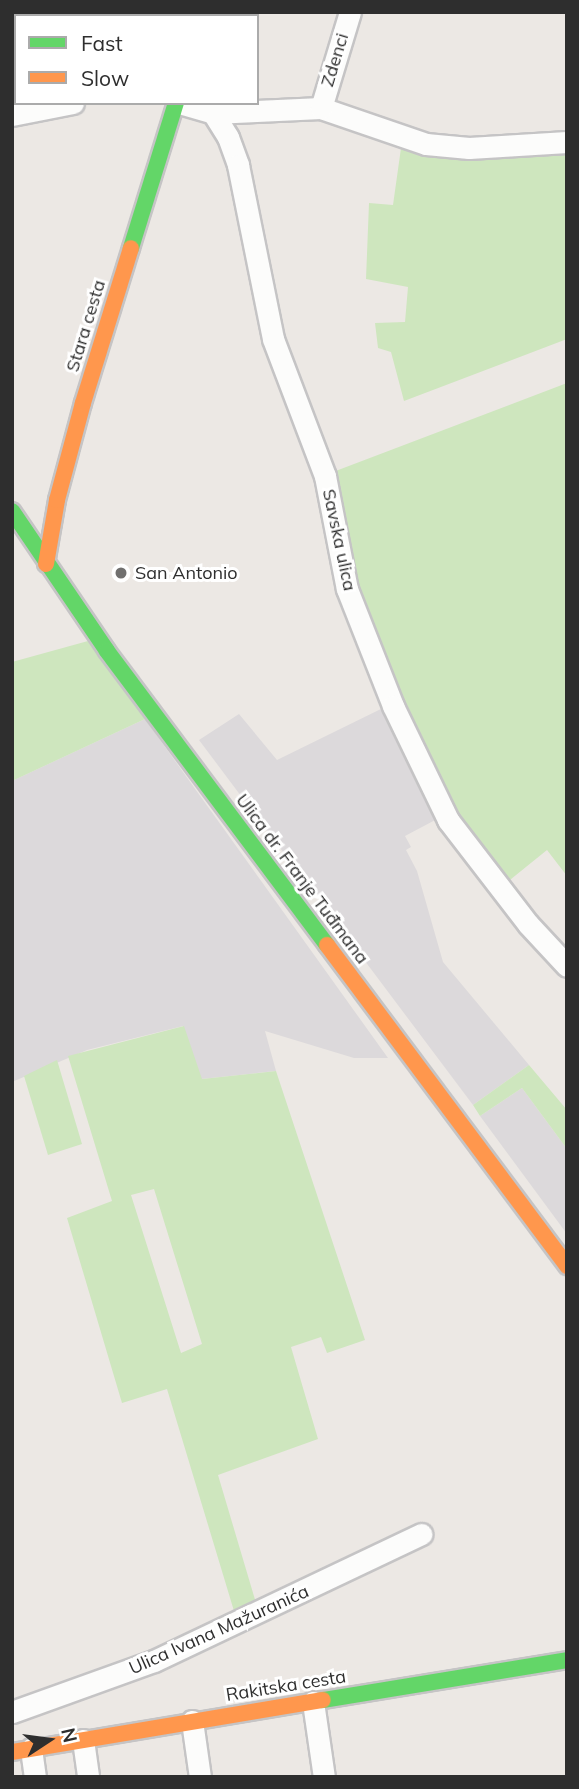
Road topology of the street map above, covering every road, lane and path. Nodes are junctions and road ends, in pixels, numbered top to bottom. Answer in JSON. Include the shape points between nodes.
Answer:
{"nodes":[{"id":1,"x":350,"y":12,"type":"edge"},
{"id":2,"x":63,"y":105,"type":"edge"},
{"id":3,"x":176,"y":105,"type":"edge"},
{"id":4,"x":184,"y":105,"type":"edge"},
{"id":5,"x":321,"y":108,"type":"junction"},
{"id":6,"x":213,"y":113,"type":"junction"},
{"id":7,"x":12,"y":115,"type":"edge"},
{"id":8,"x":567,"y":142,"type":"edge"},
{"id":9,"x":12,"y":510,"type":"edge"},
{"id":10,"x":46,"y":564,"type":"junction"},
{"id":11,"x":567,"y":966,"type":"edge"},
{"id":12,"x":567,"y":1266,"type":"edge"},
{"id":13,"x":421,"y":1535,"type":"dead end"},
{"id":14,"x":567,"y":1660,"type":"edge"},
{"id":15,"x":313,"y":1702,"type":"junction"},
{"id":16,"x":12,"y":1712,"type":"edge"},
{"id":17,"x":192,"y":1721,"type":"junction"},
{"id":18,"x":82,"y":1740,"type":"junction"},
{"id":19,"x":22,"y":1751,"type":"edge"},
{"id":20,"x":35,"y":1777,"type":"edge"},
{"id":21,"x":88,"y":1777,"type":"edge"},
{"id":22,"x":200,"y":1777,"type":"edge"},
{"id":23,"x":324,"y":1777,"type":"edge"}],
"edges":[{"from":1,"to":5,"type":"street","name":"Zdenci"},
{"from":2,"to":7,"type":"street"},
{"from":3,"to":10,"type":"main road","name":"Stara cesta","via":[[83,403],[57,500]]},
{"from":4,"to":6,"type":"street"},
{"from":5,"to":6,"type":"street"},
{"from":5,"to":8,"type":"street","via":[[426,144],[469,148]]},
{"from":6,"to":11,"type":"street","name":"Savska ulica","via":[[238,165],[273,340],[325,476],[347,589],[419,765],[448,820],[528,924]]},
{"from":9,"to":10,"type":"main road","name":"Ulica dr. Franje Tuđmana"},
{"from":10,"to":12,"type":"main road","name":"Ulica dr. Franje Tuđmana"},
{"from":13,"to":16,"type":"street","name":"Ulica Ivana Mažuranića","via":[[154,1661]]},
{"from":14,"to":15,"type":"main road","name":"Rakitska cesta"},
{"from":15,"to":17,"type":"main road","name":"Rakitska cesta"},
{"from":15,"to":23,"type":"street"},
{"from":17,"to":18,"type":"main road","name":"Rakitska cesta"},
{"from":17,"to":22,"type":"street"},
{"from":18,"to":19,"type":"main road","name":"Rakitska cesta"},
{"from":18,"to":21,"type":"street"},
{"from":19,"to":20,"type":"street"}]}
